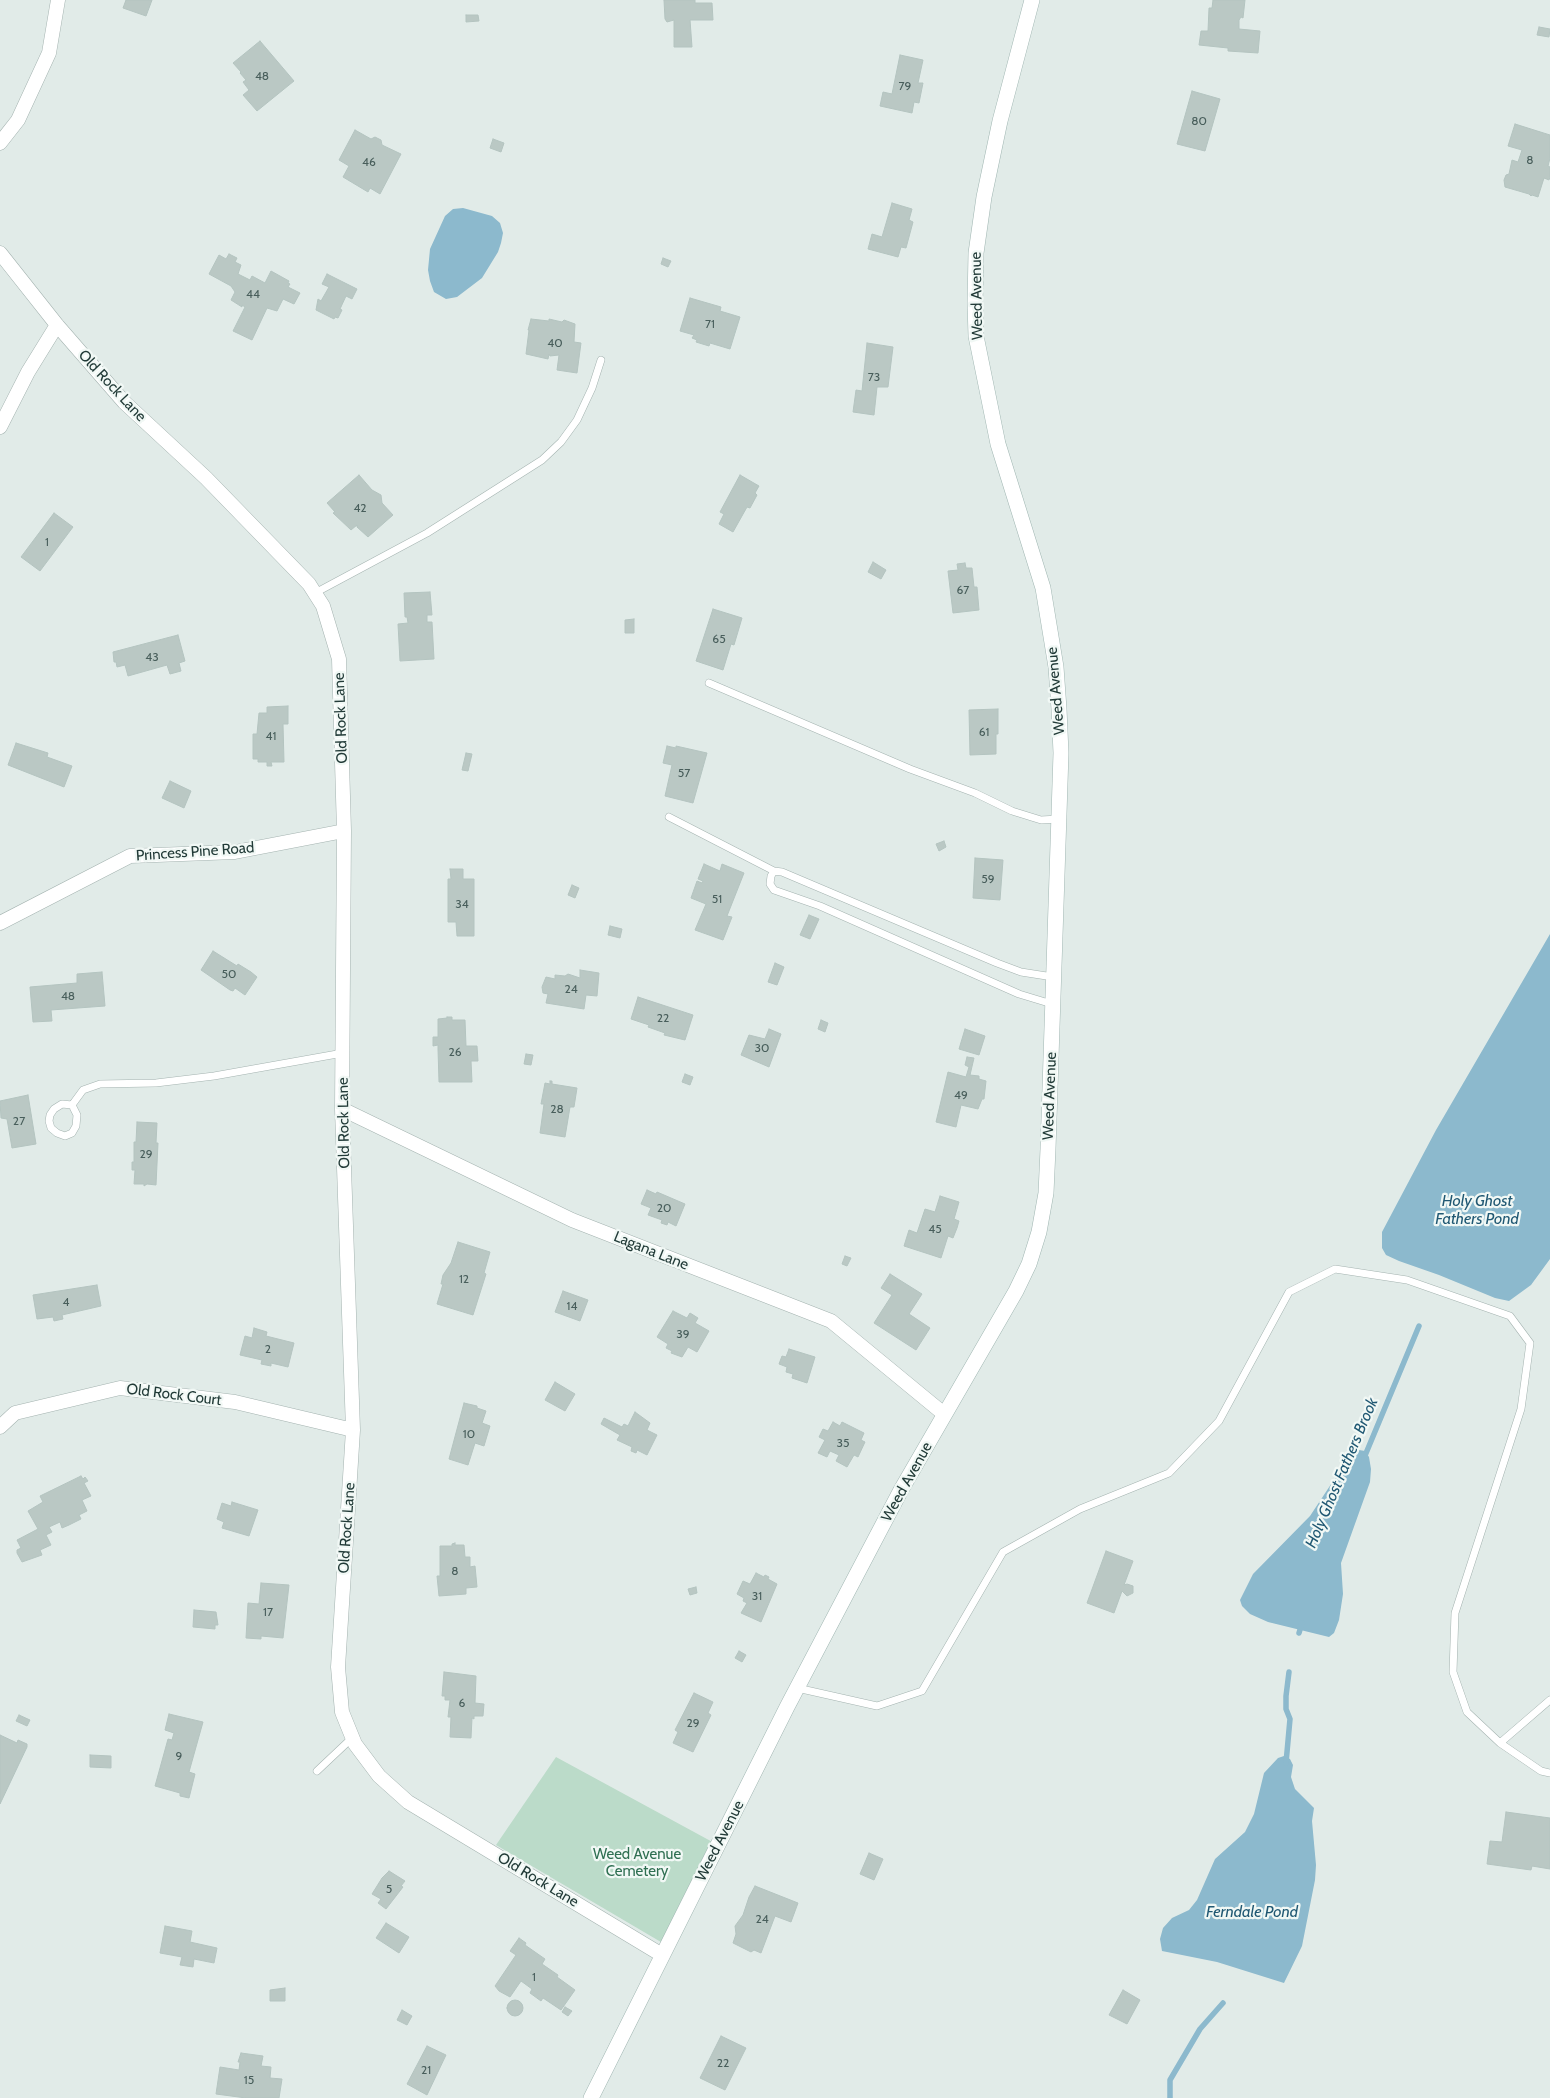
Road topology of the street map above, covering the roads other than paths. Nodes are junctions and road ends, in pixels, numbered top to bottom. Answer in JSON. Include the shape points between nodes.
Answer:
{"nodes":[{"id":1,"x":58,"y":0,"type":"edge"},
{"id":2,"x":1032,"y":0,"type":"edge"},
{"id":3,"x":0,"y":143,"type":"edge"},
{"id":4,"x":0,"y":253,"type":"edge"},
{"id":5,"x":57,"y":325,"type":"junction"},
{"id":6,"x":601,"y":360,"type":"dead end"},
{"id":7,"x":0,"y":427,"type":"edge"},
{"id":8,"x":315,"y":593,"type":"junction"},
{"id":9,"x":709,"y":683,"type":"dead end"},
{"id":10,"x":669,"y":817,"type":"dead end"},
{"id":11,"x":1059,"y":819,"type":"junction"},
{"id":12,"x":344,"y":831,"type":"junction"},
{"id":13,"x":774,"y":871,"type":"junction"},
{"id":14,"x":0,"y":923,"type":"edge"},
{"id":15,"x":1053,"y":977,"type":"junction"},
{"id":16,"x":1052,"y":1004,"type":"junction"},
{"id":17,"x":343,"y":1053,"type":"junction"},
{"id":18,"x":72,"y":1105,"type":"junction"},
{"id":19,"x":342,"y":1109,"type":"junction"},
{"id":20,"x":944,"y":1414,"type":"junction"},
{"id":21,"x":0,"y":1426,"type":"edge"},
{"id":22,"x":353,"y":1430,"type":"junction"},
{"id":23,"x":797,"y":1688,"type":"junction"},
{"id":24,"x":1550,"y":1700,"type":"edge"},
{"id":25,"x":352,"y":1738,"type":"junction"},
{"id":26,"x":1500,"y":1743,"type":"junction"},
{"id":27,"x":317,"y":1771,"type":"dead end"},
{"id":28,"x":1550,"y":1773,"type":"edge"},
{"id":29,"x":662,"y":1955,"type":"junction"},
{"id":30,"x":591,"y":2098,"type":"edge"}],
"edges":[{"from":1,"to":3,"type":"street","via":[[49,53],[18,120]]},
{"from":2,"to":11,"type":"main road","name":"Weed Avenue","via":[[984,197],[976,253],[976,336],[998,444],[1043,588],[1056,667],[1059,709]]},
{"from":4,"to":5,"type":"street","name":"Old Rock Lane"},
{"from":5,"to":7,"type":"street"},
{"from":5,"to":8,"type":"street","name":"Old Rock Lane","via":[[124,402],[234,506]]},
{"from":6,"to":8,"type":"lane","via":[[577,420],[542,460],[427,533]]},
{"from":8,"to":12,"type":"street","name":"Old Rock Lane","via":[[323,606],[339,660]]},
{"from":9,"to":11,"type":"lane","via":[[1012,811],[1041,820]]},
{"from":10,"to":13,"type":"lane"},
{"from":11,"to":15,"type":"main road","name":"Weed Avenue"},
{"from":12,"to":14,"type":"street","name":"Princess Pine Road","via":[[234,852],[130,856]]},
{"from":12,"to":17,"type":"street","name":"Old Rock Lane"},
{"from":13,"to":15,"type":"lane","via":[[997,963],[1022,972]]},
{"from":13,"to":16,"type":"lane","via":[[770,884],[774,890],[820,906],[1019,994]]},
{"from":15,"to":16,"type":"main road","name":"Weed Avenue"},
{"from":16,"to":20,"type":"main road","name":"Weed Avenue","via":[[1046,1193],[1039,1232],[1016,1291]]},
{"from":17,"to":18,"type":"lane","via":[[214,1076],[156,1083],[100,1084],[83,1090]]},
{"from":17,"to":19,"type":"street","name":"Old Rock Lane"},
{"from":18,"to":18,"type":"lane","via":[[62,1104],[50,1115],[51,1128],[65,1136],[76,1126],[77,1115]]},
{"from":19,"to":20,"type":"street","name":"Lagana Lane","via":[[572,1220],[831,1321]]},
{"from":19,"to":22,"type":"street","name":"Old Rock Lane"},
{"from":20,"to":23,"type":"main road","name":"Weed Avenue"},
{"from":21,"to":22,"type":"street","name":"Old Rock Court","via":[[15,1413],[120,1388],[235,1402]]},
{"from":22,"to":25,"type":"street","name":"Old Rock Lane","via":[[338,1666],[342,1712]]},
{"from":23,"to":26,"type":"lane","via":[[877,1706],[922,1691],[1002,1552],[1080,1509],[1168,1474],[1219,1421],[1290,1292],[1335,1269],[1407,1280],[1510,1316],[1530,1343],[1521,1409],[1455,1613],[1453,1672],[1467,1712]]},
{"from":23,"to":29,"type":"main road","name":"Weed Avenue"},
{"from":24,"to":26,"type":"lane"},
{"from":25,"to":27,"type":"lane"},
{"from":25,"to":29,"type":"street","name":"Old Rock Lane","via":[[380,1776],[408,1802]]},
{"from":26,"to":28,"type":"lane"},
{"from":29,"to":30,"type":"main road","name":"Weed Avenue"}]}
